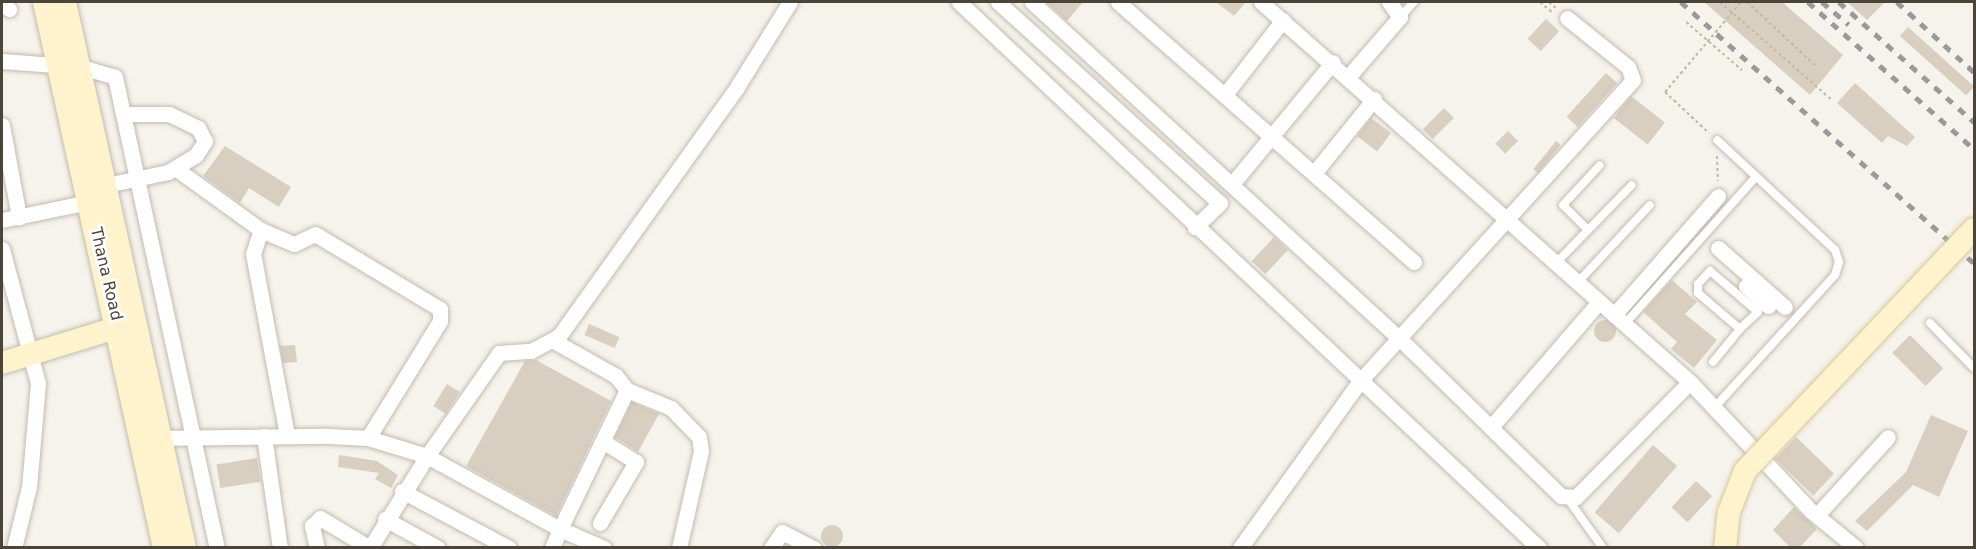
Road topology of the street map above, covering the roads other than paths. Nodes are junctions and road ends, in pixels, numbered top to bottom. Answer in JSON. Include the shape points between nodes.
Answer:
{"nodes":[{"id":1,"x":44,"y":2,"type":"edge"},
{"id":2,"x":65,"y":2,"type":"edge"},
{"id":3,"x":790,"y":2,"type":"edge"},
{"id":4,"x":959,"y":2,"type":"edge"},
{"id":5,"x":998,"y":2,"type":"edge"},
{"id":6,"x":1032,"y":2,"type":"edge"},
{"id":7,"x":1118,"y":2,"type":"edge"},
{"id":8,"x":1262,"y":2,"type":"edge"},
{"id":9,"x":1389,"y":2,"type":"edge"},
{"id":10,"x":1414,"y":2,"type":"edge"},
{"id":11,"x":1400,"y":17,"type":"junction"},
{"id":12,"x":1567,"y":18,"type":"dead end"},
{"id":13,"x":1283,"y":20,"type":"junction"},
{"id":14,"x":2,"y":61,"type":"edge"},
{"id":15,"x":1333,"y":62,"type":"junction"},
{"id":16,"x":70,"y":66,"type":"junction"},
{"id":17,"x":1349,"y":76,"type":"junction"},
{"id":18,"x":1227,"y":92,"type":"junction"},
{"id":19,"x":1374,"y":99,"type":"junction"},
{"id":20,"x":124,"y":114,"type":"junction"},
{"id":21,"x":2,"y":125,"type":"edge"},
{"id":22,"x":1276,"y":136,"type":"junction"},
{"id":23,"x":1717,"y":140,"type":"road end"},
{"id":24,"x":1600,"y":165,"type":"dead end"},
{"id":25,"x":175,"y":168,"type":"junction"},
{"id":26,"x":1315,"y":172,"type":"junction"},
{"id":27,"x":1754,"y":179,"type":"junction"},
{"id":28,"x":137,"y":181,"type":"junction"},
{"id":29,"x":106,"y":185,"type":"junction"},
{"id":30,"x":1234,"y":185,"type":"junction"},
{"id":31,"x":1632,"y":185,"type":"dead end"},
{"id":32,"x":1718,"y":196,"type":"road end"},
{"id":33,"x":89,"y":202,"type":"junction"},
{"id":34,"x":1220,"y":203,"type":"junction"},
{"id":35,"x":1650,"y":205,"type":"dead end"},
{"id":36,"x":19,"y":218,"type":"junction"},
{"id":37,"x":1508,"y":219,"type":"junction"},
{"id":38,"x":2,"y":220,"type":"edge"},
{"id":39,"x":1195,"y":227,"type":"junction"},
{"id":40,"x":1974,"y":229,"type":"edge"},
{"id":41,"x":261,"y":230,"type":"junction"},
{"id":42,"x":1588,"y":230,"type":"junction"},
{"id":43,"x":3,"y":257,"type":"edge"},
{"id":44,"x":1414,"y":262,"type":"dead end"},
{"id":45,"x":1557,"y":262,"type":"junction"},
{"id":46,"x":1578,"y":282,"type":"junction"},
{"id":47,"x":1599,"y":302,"type":"junction"},
{"id":48,"x":1763,"y":309,"type":"junction"},
{"id":49,"x":1791,"y":312,"type":"junction"},
{"id":50,"x":1614,"y":315,"type":"junction"},
{"id":51,"x":1631,"y":317,"type":"dead end"},
{"id":52,"x":126,"y":320,"type":"junction"},
{"id":53,"x":1930,"y":323,"type":"dead end"},
{"id":54,"x":1740,"y":329,"type":"junction"},
{"id":55,"x":1398,"y":337,"type":"junction"},
{"id":56,"x":554,"y":341,"type":"junction"},
{"id":57,"x":30,"y":349,"type":"junction"},
{"id":58,"x":2,"y":352,"type":"edge"},
{"id":59,"x":1713,"y":362,"type":"dead end"},
{"id":60,"x":2,"y":363,"type":"edge"},
{"id":61,"x":1974,"y":368,"type":"edge"},
{"id":62,"x":1360,"y":381,"type":"junction"},
{"id":63,"x":1690,"y":382,"type":"junction"},
{"id":64,"x":627,"y":390,"type":"junction"},
{"id":65,"x":1713,"y":409,"type":"junction"},
{"id":66,"x":1491,"y":427,"type":"junction"},
{"id":67,"x":287,"y":435,"type":"junction"},
{"id":68,"x":264,"y":436,"type":"junction"},
{"id":69,"x":193,"y":437,"type":"junction"},
{"id":70,"x":1888,"y":437,"type":"dead end"},
{"id":71,"x":152,"y":438,"type":"junction"},
{"id":72,"x":368,"y":438,"type":"junction"},
{"id":73,"x":604,"y":442,"type":"junction"},
{"id":74,"x":427,"y":456,"type":"junction"},
{"id":75,"x":402,"y":491,"type":"junction"},
{"id":76,"x":1568,"y":499,"type":"junction"},
{"id":77,"x":1816,"y":515,"type":"junction"},
{"id":78,"x":385,"y":519,"type":"junction"},
{"id":79,"x":600,"y":523,"type":"dead end"},
{"id":80,"x":560,"y":529,"type":"junction"},
{"id":81,"x":14,"y":548,"type":"edge"},
{"id":82,"x":164,"y":548,"type":"edge"},
{"id":83,"x":185,"y":548,"type":"edge"},
{"id":84,"x":217,"y":548,"type":"edge"},
{"id":85,"x":280,"y":548,"type":"edge"},
{"id":86,"x":317,"y":548,"type":"edge"},
{"id":87,"x":438,"y":548,"type":"edge"},
{"id":88,"x":509,"y":548,"type":"edge"},
{"id":89,"x":552,"y":548,"type":"edge"},
{"id":90,"x":604,"y":548,"type":"edge"},
{"id":91,"x":679,"y":548,"type":"edge"},
{"id":92,"x":771,"y":548,"type":"edge"},
{"id":93,"x":814,"y":548,"type":"edge"},
{"id":94,"x":1240,"y":548,"type":"edge"},
{"id":95,"x":1539,"y":548,"type":"edge"},
{"id":96,"x":1603,"y":548,"type":"edge"},
{"id":97,"x":1725,"y":548,"type":"edge"},
{"id":98,"x":1856,"y":548,"type":"edge"}],
"edges":[{"from":1,"to":16,"type":"street","name":"Thana Road"},
{"from":2,"to":16,"type":"street","name":"Thana Road"},
{"from":3,"to":56,"type":"street","via":[[676,175]]},
{"from":4,"to":39,"type":"street"},
{"from":5,"to":34,"type":"street"},
{"from":6,"to":30,"type":"street"},
{"from":7,"to":18,"type":"street"},
{"from":8,"to":13,"type":"street"},
{"from":9,"to":11,"type":"street"},
{"from":10,"to":11,"type":"lane"},
{"from":11,"to":17,"type":"street"},
{"from":12,"to":37,"type":"street","via":[[1628,67],[1633,80]]},
{"from":13,"to":15,"type":"street"},
{"from":13,"to":18,"type":"street"},
{"from":14,"to":16,"type":"street"},
{"from":15,"to":17,"type":"street"},
{"from":15,"to":22,"type":"street"},
{"from":16,"to":20,"type":"street","via":[[115,77]]},
{"from":16,"to":29,"type":"street","name":"Thana Road"},
{"from":16,"to":33,"type":"street","name":"Thana Road"},
{"from":17,"to":19,"type":"street"},
{"from":18,"to":22,"type":"street"},
{"from":19,"to":26,"type":"street"},
{"from":19,"to":37,"type":"street"},
{"from":20,"to":25,"type":"street","via":[[169,114],[198,128],[205,141],[196,155]]},
{"from":20,"to":28,"type":"street"},
{"from":21,"to":36,"type":"street"},
{"from":22,"to":26,"type":"street"},
{"from":22,"to":30,"type":"street"},
{"from":23,"to":27,"type":"lane"},
{"from":24,"to":42,"type":"lane","via":[[1563,205]]},
{"from":25,"to":28,"type":"street"},
{"from":25,"to":41,"type":"street"},
{"from":26,"to":44,"type":"street"},
{"from":27,"to":49,"type":"lane","via":[[1835,250],[1835,275]]},
{"from":27,"to":51,"type":"lane"},
{"from":28,"to":29,"type":"street"},
{"from":28,"to":69,"type":"street"},
{"from":29,"to":52,"type":"street","name":"Thana Road"},
{"from":30,"to":34,"type":"street"},
{"from":30,"to":55,"type":"street"},
{"from":31,"to":42,"type":"lane"},
{"from":32,"to":50,"type":"street"},
{"from":33,"to":36,"type":"street"},
{"from":33,"to":52,"type":"street","name":"Thana Road"},
{"from":34,"to":39,"type":"street"},
{"from":35,"to":46,"type":"lane"},
{"from":36,"to":38,"type":"street"},
{"from":37,"to":45,"type":"street"},
{"from":37,"to":55,"type":"street"},
{"from":39,"to":62,"type":"street"},
{"from":40,"to":97,"type":"street","bridge":true,"via":[[1745,471],[1729,512]]},
{"from":41,"to":67,"type":"street","via":[[253,254]]},
{"from":41,"to":72,"type":"street","via":[[294,244],[315,234],[441,309],[441,321]]},
{"from":42,"to":45,"type":"lane"},
{"from":43,"to":57,"type":"street"},
{"from":45,"to":46,"type":"street"},
{"from":46,"to":47,"type":"street"},
{"from":47,"to":50,"type":"street"},
{"from":47,"to":66,"type":"street"},
{"from":48,"to":49,"type":"lane"},
{"from":48,"to":49,"type":"street","via":[[1713,250]]},
{"from":48,"to":54,"type":"lane"},
{"from":48,"to":54,"type":"lane","via":[[1715,272],[1698,284],[1698,293]]},
{"from":49,"to":65,"type":"lane"},
{"from":50,"to":63,"type":"street"},
{"from":52,"to":57,"type":"street"},
{"from":52,"to":71,"type":"street","name":"Thana Road"},
{"from":53,"to":61,"type":"lane"},
{"from":54,"to":59,"type":"lane"},
{"from":55,"to":62,"type":"street"},
{"from":55,"to":66,"type":"street"},
{"from":56,"to":64,"type":"street","via":[[616,376]]},
{"from":56,"to":74,"type":"street","via":[[531,351],[499,353]]},
{"from":57,"to":58,"type":"street"},
{"from":57,"to":60,"type":"street"},
{"from":57,"to":81,"type":"street","via":[[38,412]]},
{"from":62,"to":94,"type":"street"},
{"from":62,"to":95,"type":"street"},
{"from":63,"to":65,"type":"street"},
{"from":63,"to":76,"type":"street"},
{"from":64,"to":73,"type":"street"},
{"from":64,"to":91,"type":"street","via":[[671,408],[699,437],[701,451]]},
{"from":65,"to":77,"type":"street"},
{"from":66,"to":76,"type":"street"},
{"from":67,"to":68,"type":"street"},
{"from":67,"to":72,"type":"street"},
{"from":68,"to":69,"type":"street"},
{"from":68,"to":85,"type":"street"},
{"from":69,"to":71,"type":"street"},
{"from":69,"to":84,"type":"street"},
{"from":70,"to":77,"type":"street"},
{"from":71,"to":82,"type":"street","name":"Thana Road"},
{"from":71,"to":83,"type":"street","name":"Thana Road"},
{"from":72,"to":74,"type":"street"},
{"from":73,"to":79,"type":"street","via":[[636,462]]},
{"from":73,"to":80,"type":"street"},
{"from":74,"to":75,"type":"street"},
{"from":74,"to":80,"type":"street"},
{"from":75,"to":78,"type":"street"},
{"from":75,"to":88,"type":"street"},
{"from":76,"to":96,"type":"lane"},
{"from":77,"to":98,"type":"street"},
{"from":78,"to":86,"type":"street","via":[[370,548],[326,519],[314,520]]},
{"from":78,"to":87,"type":"street"},
{"from":80,"to":89,"type":"street"},
{"from":80,"to":90,"type":"street"},
{"from":92,"to":93,"type":"street","via":[[782,532]]}]}
